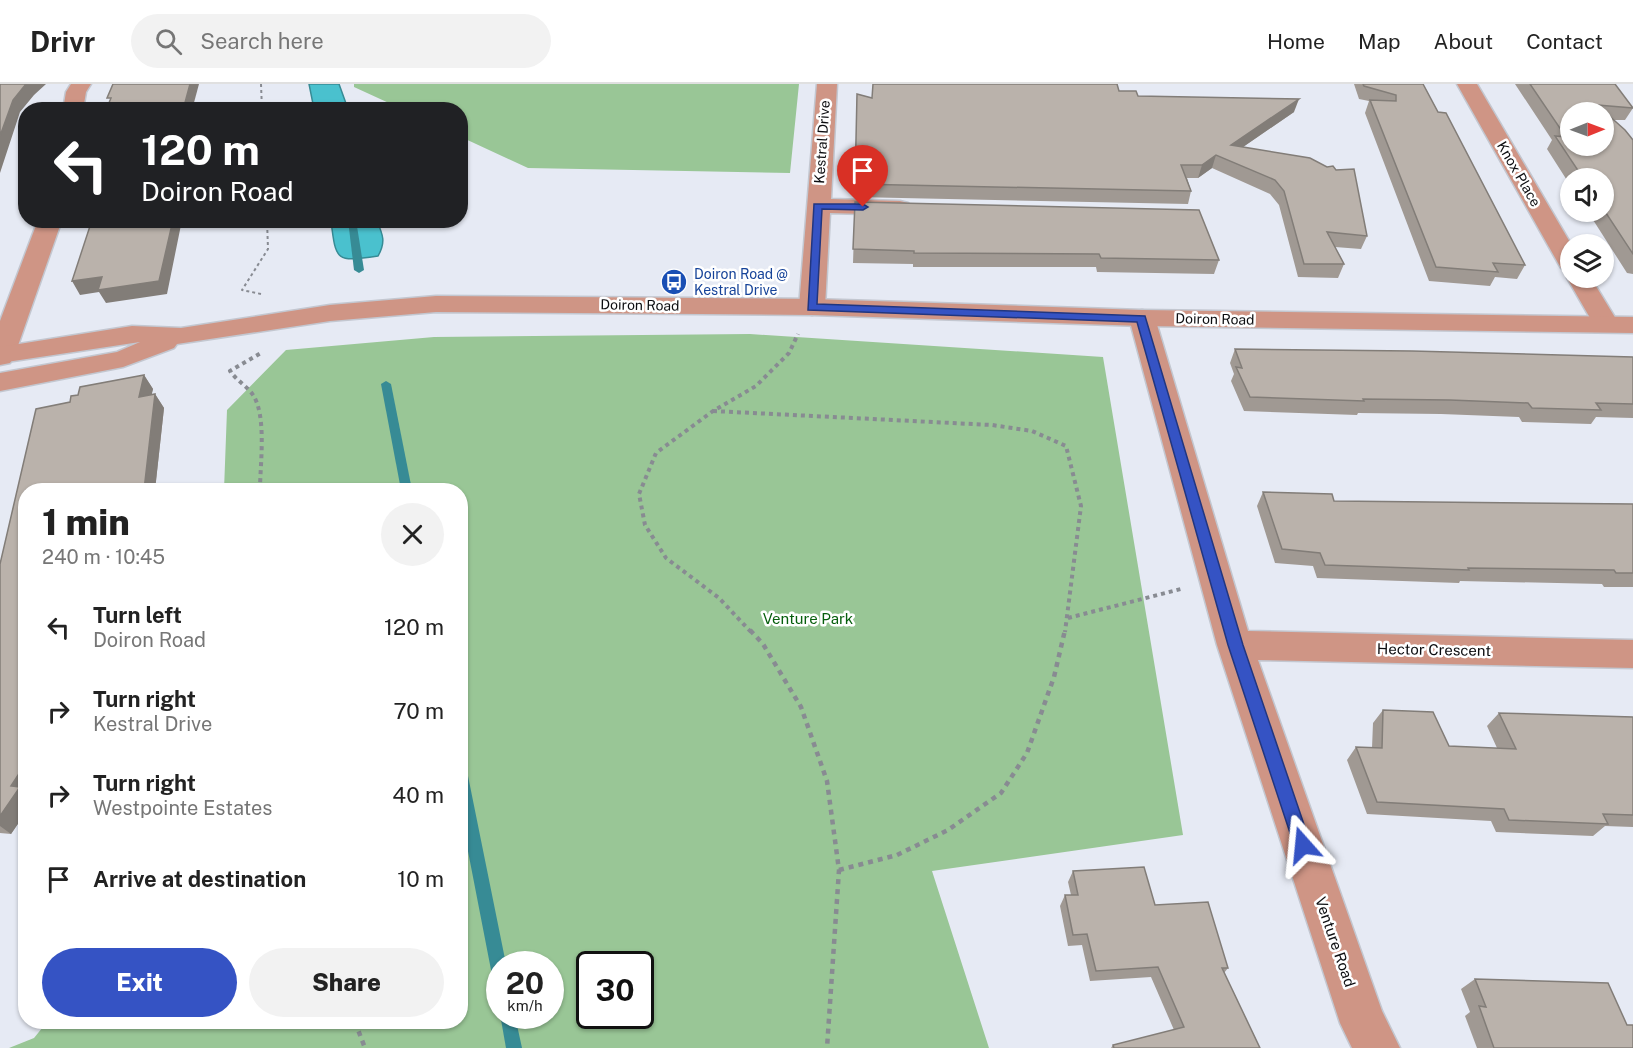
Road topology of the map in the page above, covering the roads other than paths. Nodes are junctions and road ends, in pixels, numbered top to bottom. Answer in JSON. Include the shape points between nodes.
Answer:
{"nodes":[{"id":1,"x":81,"y":84,"type":"edge"},
{"id":2,"x":827,"y":84,"type":"edge"},
{"id":3,"x":1467,"y":84,"type":"edge"},
{"id":4,"x":74,"y":102,"type":"edge"},
{"id":5,"x":817,"y":206,"type":"junction"},
{"id":6,"x":923,"y":208,"type":"edge"},
{"id":7,"x":47,"y":228,"type":"edge"},
{"id":8,"x":1560,"y":246,"type":"edge"},
{"id":9,"x":1585,"y":288,"type":"edge"},
{"id":10,"x":812,"y":308,"type":"junction"},
{"id":11,"x":1142,"y":318,"type":"junction"},
{"id":12,"x":1606,"y":324,"type":"junction"},
{"id":13,"x":1633,"y":325,"type":"edge"},
{"id":14,"x":181,"y":336,"type":"junction"},
{"id":15,"x":0,"y":355,"type":"edge"},
{"id":16,"x":0,"y":382,"type":"edge"},
{"id":17,"x":1235,"y":645,"type":"junction"},
{"id":18,"x":1633,"y":654,"type":"edge"},
{"id":19,"x":1377,"y":1048,"type":"edge"}],
"edges":[{"from":1,"to":4,"type":"street"},
{"from":2,"to":5,"type":"street","name":"Kestral Drive"},
{"from":3,"to":8,"type":"street","name":"Knox Place"},
{"from":5,"to":6,"type":"street"},
{"from":5,"to":10,"type":"street","name":"Kestral Drive"},
{"from":7,"to":15,"type":"street"},
{"from":9,"to":12,"type":"street"},
{"from":10,"to":11,"type":"street","name":"Doiron Road"},
{"from":10,"to":14,"type":"street","name":"Doiron Road","via":[[436,304],[330,313]]},
{"from":11,"to":12,"type":"street","name":"Doiron Road"},
{"from":11,"to":17,"type":"street","name":"Venture Road"},
{"from":12,"to":13,"type":"street","name":"Doiron Road"},
{"from":14,"to":15,"type":"street","via":[[132,334]]},
{"from":14,"to":16,"type":"street","via":[[123,359]]},
{"from":17,"to":18,"type":"street","name":"Hector Crescent"},
{"from":17,"to":19,"type":"street","name":"Venture Road","via":[[1363,1023]]}]}
